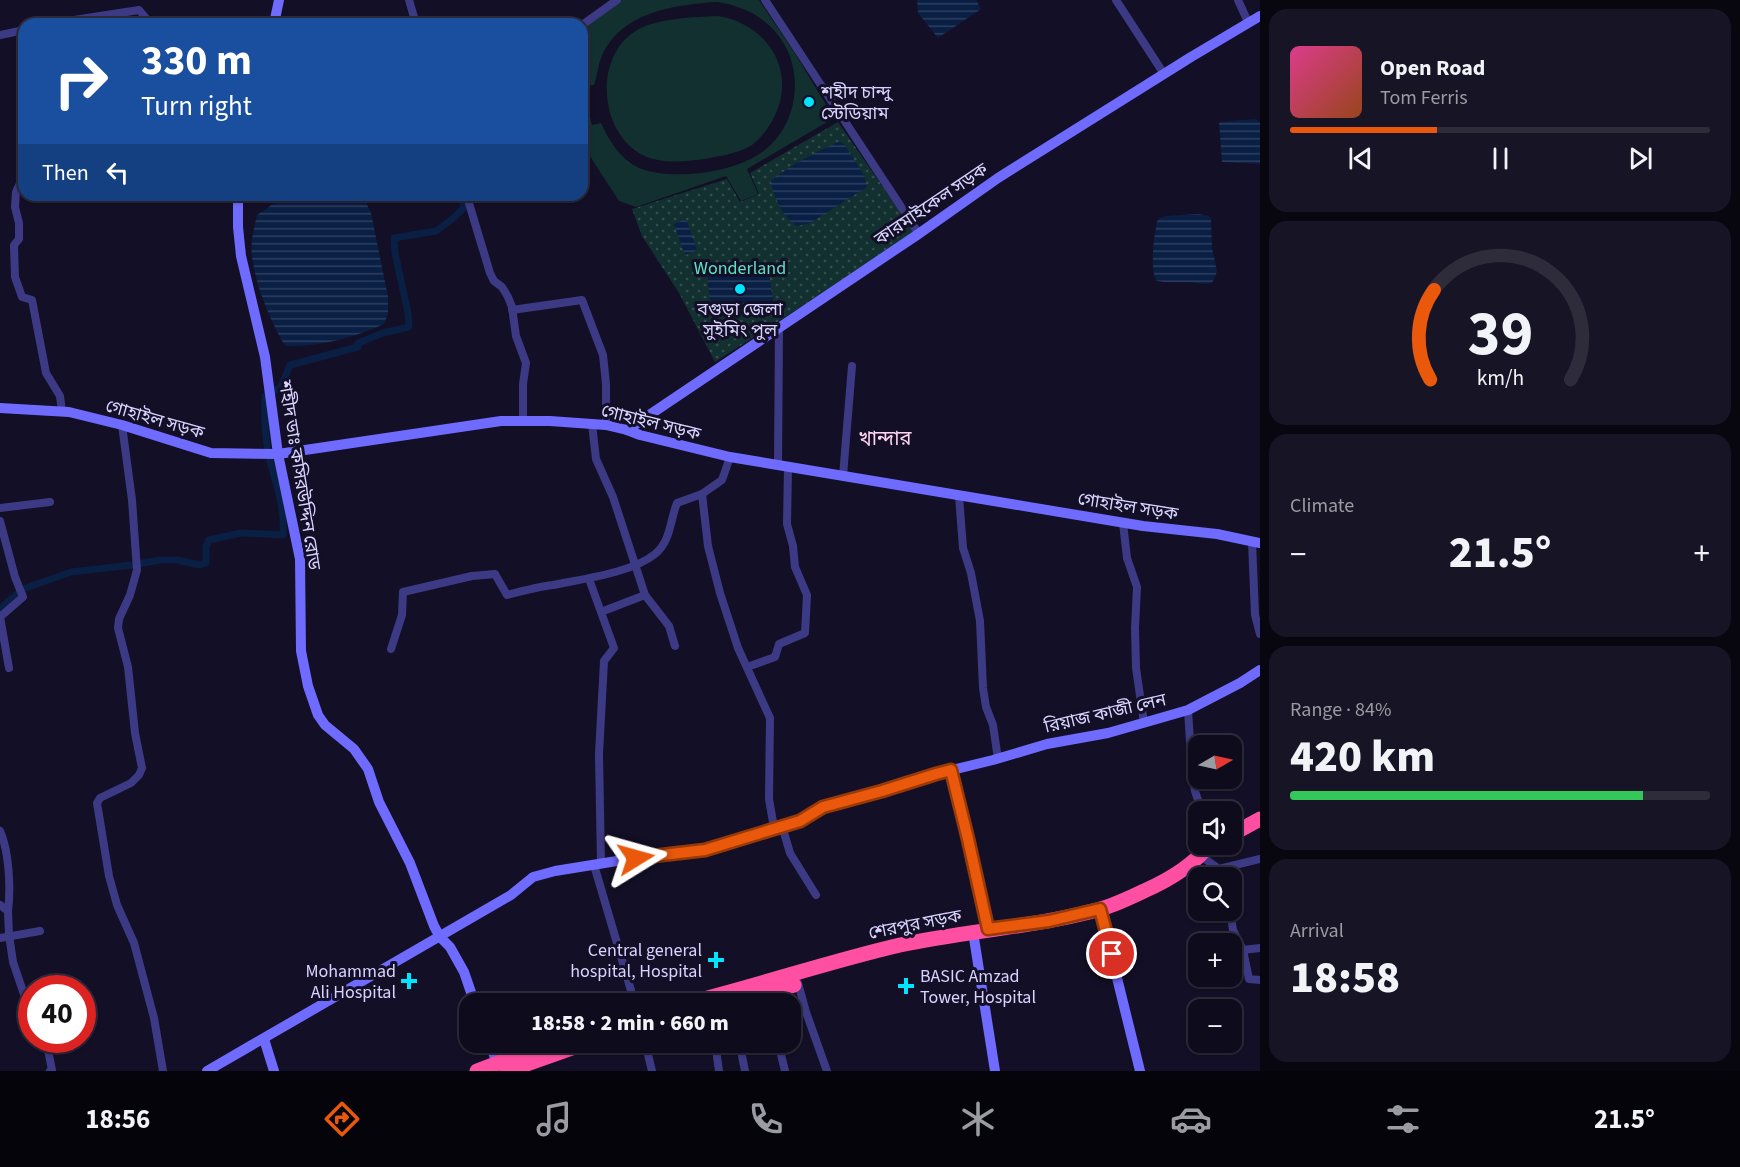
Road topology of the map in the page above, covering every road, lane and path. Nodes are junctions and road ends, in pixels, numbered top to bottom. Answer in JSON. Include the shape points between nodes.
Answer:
{"nodes":[{"id":1,"x":137,"y":0,"type":"edge"},
{"id":2,"x":279,"y":0,"type":"edge"},
{"id":3,"x":409,"y":0,"type":"edge"},
{"id":4,"x":618,"y":0,"type":"edge"},
{"id":5,"x":765,"y":0,"type":"edge"},
{"id":6,"x":1116,"y":0,"type":"edge"},
{"id":7,"x":1238,"y":0,"type":"edge"},
{"id":8,"x":139,"y":10,"type":"junction"},
{"id":9,"x":1260,"y":16,"type":"edge"},
{"id":10,"x":92,"y":18,"type":"edge"},
{"id":11,"x":146,"y":18,"type":"edge"},
{"id":12,"x":275,"y":18,"type":"edge"},
{"id":13,"x":412,"y":18,"type":"edge"},
{"id":14,"x":588,"y":21,"type":"edge"},
{"id":15,"x":1248,"y":22,"type":"junction"},
{"id":16,"x":18,"y":31,"type":"edge"},
{"id":17,"x":0,"y":35,"type":"edge"},
{"id":18,"x":1164,"y":74,"type":"junction"},
{"id":19,"x":18,"y":188,"type":"edge"},
{"id":20,"x":238,"y":201,"type":"edge"},
{"id":21,"x":468,"y":201,"type":"edge"},
{"id":22,"x":919,"y":234,"type":"junction"},
{"id":23,"x":512,"y":310,"type":"junction"},
{"id":24,"x":779,"y":327,"type":"junction"},
{"id":25,"x":852,"y":366,"type":"dead end"},
{"id":26,"x":0,"y":408,"type":"edge"},
{"id":27,"x":63,"y":411,"type":"junction"},
{"id":28,"x":523,"y":421,"type":"junction"},
{"id":29,"x":592,"y":424,"type":"junction"},
{"id":30,"x":122,"y":425,"type":"junction"},
{"id":31,"x":606,"y":425,"type":"junction"},
{"id":32,"x":627,"y":430,"type":"junction"},
{"id":33,"x":272,"y":454,"type":"junction"},
{"id":34,"x":730,"y":457,"type":"junction"},
{"id":35,"x":783,"y":466,"type":"junction"},
{"id":36,"x":843,"y":476,"type":"junction"},
{"id":37,"x":702,"y":494,"type":"junction"},
{"id":38,"x":959,"y":496,"type":"junction"},
{"id":39,"x":50,"y":502,"type":"dead end"},
{"id":40,"x":0,"y":508,"type":"edge"},
{"id":41,"x":0,"y":521,"type":"edge"},
{"id":42,"x":1123,"y":523,"type":"junction"},
{"id":43,"x":1256,"y":542,"type":"edge"},
{"id":44,"x":634,"y":565,"type":"junction"},
{"id":45,"x":589,"y":579,"type":"junction"},
{"id":46,"x":645,"y":595,"type":"junction"},
{"id":47,"x":606,"y":610,"type":"dead end"},
{"id":48,"x":0,"y":617,"type":"edge"},
{"id":49,"x":1260,"y":634,"type":"edge"},
{"id":50,"x":675,"y":646,"type":"dead end"},
{"id":51,"x":392,"y":649,"type":"dead end"},
{"id":52,"x":747,"y":667,"type":"junction"},
{"id":53,"x":9,"y":668,"type":"dead end"},
{"id":54,"x":1260,"y":670,"type":"edge"},
{"id":55,"x":1188,"y":710,"type":"junction"},
{"id":56,"x":1144,"y":723,"type":"junction"},
{"id":57,"x":998,"y":759,"type":"junction"},
{"id":58,"x":951,"y":770,"type":"junction"},
{"id":59,"x":1198,"y":801,"type":"edge"},
{"id":60,"x":1260,"y":810,"type":"edge"},
{"id":61,"x":1260,"y":819,"type":"edge"},
{"id":62,"x":1242,"y":820,"type":"edge"},
{"id":63,"x":778,"y":827,"type":"junction"},
{"id":64,"x":1242,"y":829,"type":"edge"},
{"id":65,"x":0,"y":831,"type":"edge"},
{"id":66,"x":1210,"y":857,"type":"edge"},
{"id":67,"x":1260,"y":859,"type":"edge"},
{"id":68,"x":597,"y":864,"type":"junction"},
{"id":69,"x":816,"y":895,"type":"dead end"},
{"id":70,"x":0,"y":905,"type":"edge"},
{"id":71,"x":8,"y":910,"type":"junction"},
{"id":72,"x":1101,"y":913,"type":"junction"},
{"id":73,"x":1232,"y":921,"type":"edge"},
{"id":74,"x":40,"y":931,"type":"dead end"},
{"id":75,"x":978,"y":934,"type":"junction"},
{"id":76,"x":9,"y":935,"type":"junction"},
{"id":77,"x":440,"y":937,"type":"junction"},
{"id":78,"x":0,"y":938,"type":"edge"},
{"id":79,"x":1260,"y":948,"type":"edge"},
{"id":80,"x":1243,"y":950,"type":"junction"},
{"id":81,"x":18,"y":977,"type":"edge"},
{"id":82,"x":1260,"y":980,"type":"edge"},
{"id":83,"x":798,"y":983,"type":"junction"},
{"id":84,"x":471,"y":993,"type":"edge"},
{"id":85,"x":632,"y":993,"type":"edge"},
{"id":86,"x":726,"y":993,"type":"edge"},
{"id":87,"x":764,"y":993,"type":"edge"},
{"id":88,"x":264,"y":1039,"type":"junction"},
{"id":89,"x":49,"y":1053,"type":"edge"},
{"id":90,"x":495,"y":1053,"type":"edge"},
{"id":91,"x":531,"y":1053,"type":"edge"},
{"id":92,"x":551,"y":1053,"type":"edge"},
{"id":93,"x":648,"y":1053,"type":"edge"},
{"id":94,"x":717,"y":1053,"type":"edge"},
{"id":95,"x":781,"y":1053,"type":"edge"},
{"id":96,"x":742,"y":1056,"type":"dead end"},
{"id":97,"x":502,"y":1067,"type":"edge"},
{"id":98,"x":50,"y":1071,"type":"edge"},
{"id":99,"x":163,"y":1071,"type":"edge"},
{"id":100,"x":207,"y":1071,"type":"edge"},
{"id":101,"x":274,"y":1071,"type":"edge"},
{"id":102,"x":477,"y":1071,"type":"edge"},
{"id":103,"x":652,"y":1071,"type":"edge"},
{"id":104,"x":719,"y":1071,"type":"edge"},
{"id":105,"x":746,"y":1071,"type":"edge"},
{"id":106,"x":785,"y":1071,"type":"edge"},
{"id":107,"x":827,"y":1071,"type":"edge"},
{"id":108,"x":994,"y":1071,"type":"edge"},
{"id":109,"x":1140,"y":1071,"type":"edge"}],
"edges":[{"from":1,"to":8,"type":"street"},
{"from":2,"to":12,"type":"street"},
{"from":3,"to":13,"type":"street"},
{"from":4,"to":14,"type":"street"},
{"from":5,"to":22,"type":"street"},
{"from":6,"to":18,"type":"street"},
{"from":7,"to":15,"type":"street"},
{"from":8,"to":10,"type":"street"},
{"from":8,"to":11,"type":"street"},
{"from":9,"to":15,"type":"street","name":"কারমাইকেল সড়ক"},
{"from":15,"to":18,"type":"street","name":"কারমাইকেল সড়ক"},
{"from":16,"to":17,"type":"street"},
{"from":18,"to":22,"type":"street","name":"কারমাইকেল সড়ক","via":[[998,178]]},
{"from":19,"to":27,"type":"street","via":[[15,277],[22,297],[32,300],[46,373],[60,396]]},
{"from":20,"to":33,"type":"street","name":"শহীদ ডাঃ কসিরউদ্দিন রোড","via":[[241,256],[271,398]]},
{"from":21,"to":23,"type":"street","via":[[490,273],[502,286]]},
{"from":22,"to":24,"type":"street","name":"কারমাইকেল সড়ক"},
{"from":23,"to":28,"type":"street","via":[[526,363]]},
{"from":23,"to":31,"type":"street","via":[[582,300],[603,355]]},
{"from":24,"to":32,"type":"street","name":"কারমাইকেল সড়ক"},
{"from":24,"to":35,"type":"street"},
{"from":25,"to":36,"type":"street"},
{"from":26,"to":27,"type":"street","name":"গোহাইল সড়ক"},
{"from":27,"to":30,"type":"street","name":"গোহাইল সড়ক"},
{"from":28,"to":29,"type":"street","name":"গোহাইল সড়ক"},
{"from":28,"to":33,"type":"street","name":"গোহাইল সড়ক"},
{"from":29,"to":31,"type":"street","name":"গোহাইল সড়ক"},
{"from":29,"to":44,"type":"street","via":[[596,459],[613,497]]},
{"from":30,"to":33,"type":"street","name":"গোহাইল সড়ক","via":[[211,453]]},
{"from":30,"to":99,"type":"street","via":[[137,564],[118,628],[129,667],[142,768],[131,783],[100,798],[98,803],[112,886],[134,943]]},
{"from":31,"to":32,"type":"street","name":"গোহাইল সড়ক"},
{"from":32,"to":34,"type":"street","name":"গোহাইল সড়ক"},
{"from":33,"to":77,"type":"street","name":"শহীদ ডাঃ কসিরউদ্দিন রোড","via":[[300,559],[302,651],[318,715],[354,749],[368,769]]},
{"from":34,"to":35,"type":"street","name":"গোহাইল সড়ক"},
{"from":34,"to":37,"type":"street","via":[[722,480]]},
{"from":35,"to":36,"type":"street","name":"গোহাইল সড়ক"},
{"from":35,"to":52,"type":"street","via":[[787,524],[795,567],[807,595],[805,633],[779,644],[775,657]]},
{"from":36,"to":38,"type":"street","name":"গোহাইল সড়ক"},
{"from":37,"to":44,"type":"street","via":[[677,503],[668,536],[656,554]]},
{"from":37,"to":52,"type":"street","via":[[713,569]]},
{"from":38,"to":42,"type":"street","name":"গোহাইল সড়ক"},
{"from":38,"to":57,"type":"street","via":[[963,548],[980,621],[983,688]]},
{"from":39,"to":40,"type":"street"},
{"from":41,"to":48,"type":"street","via":[[23,597]]},
{"from":42,"to":43,"type":"street","name":"গোহাইল সড়ক"},
{"from":42,"to":56,"type":"street","via":[[1126,558],[1137,587],[1136,668]]},
{"from":43,"to":49,"type":"street","via":[[1255,615]]},
{"from":44,"to":45,"type":"street"},
{"from":44,"to":46,"type":"street"},
{"from":45,"to":51,"type":"street","via":[[507,595],[495,574],[403,592],[402,615]]},
{"from":45,"to":68,"type":"street","via":[[614,648],[604,661]]},
{"from":46,"to":47,"type":"street"},
{"from":46,"to":50,"type":"street","via":[[669,626]]},
{"from":48,"to":53,"type":"street"},
{"from":52,"to":63,"type":"street","via":[[770,718],[769,799]]},
{"from":54,"to":55,"type":"street","name":"রিয়াজ কাজী লেন"},
{"from":55,"to":56,"type":"street","name":"রিয়াজ কাজী লেন"},
{"from":55,"to":59,"type":"street","via":[[1192,772]]},
{"from":56,"to":57,"type":"street","name":"রিয়াজ কাজী লেন"},
{"from":57,"to":58,"type":"street","name":"রিয়াজ কাজী লেন"},
{"from":58,"to":63,"type":"street","name":"রিয়াজ কাজী লেন","via":[[823,807],[800,821]]},
{"from":58,"to":75,"type":"street","via":[[968,839]]},
{"from":60,"to":62,"type":"highway"},
{"from":61,"to":64,"type":"highway"},
{"from":63,"to":68,"type":"street","name":"রিয়াজ কাজী লেন","via":[[705,850]]},
{"from":63,"to":69,"type":"street"},
{"from":65,"to":71,"type":"street","via":[[6,852]]},
{"from":66,"to":67,"type":"street"},
{"from":66,"to":72,"type":"highway","name":"শেরপুর সড়ক"},
{"from":68,"to":77,"type":"street","name":"রিয়াজ কাজী লেন","via":[[533,877],[512,895]]},
{"from":68,"to":85,"type":"street"},
{"from":70,"to":71,"type":"street"},
{"from":71,"to":76,"type":"street"},
{"from":72,"to":75,"type":"highway","name":"শেরপুর সড়ক"},
{"from":72,"to":109,"type":"street"},
{"from":73,"to":80,"type":"street"},
{"from":74,"to":76,"type":"street"},
{"from":75,"to":83,"type":"highway","name":"শেরপুর সড়ক"},
{"from":75,"to":86,"type":"highway","name":"শেরপুর সড়ক","via":[[845,958]]},
{"from":75,"to":108,"type":"street"},
{"from":76,"to":78,"type":"street"},
{"from":76,"to":81,"type":"street"},
{"from":77,"to":84,"type":"street","name":"শহীদ ডাঃ কসিরউদ্দিন রোড","via":[[464,972]]},
{"from":77,"to":88,"type":"street","name":"রিয়াজ কাজী লেন"},
{"from":79,"to":80,"type":"street"},
{"from":80,"to":82,"type":"street","via":[[1249,979]]},
{"from":83,"to":87,"type":"highway","name":"শেরপুর সড়ক"},
{"from":83,"to":107,"type":"street"},
{"from":88,"to":100,"type":"street","name":"রিয়াজ কাজী লেন"},
{"from":88,"to":101,"type":"street"},
{"from":89,"to":98,"type":"street"},
{"from":90,"to":97,"type":"street"},
{"from":91,"to":97,"type":"highway"},
{"from":92,"to":97,"type":"highway"},
{"from":93,"to":103,"type":"street"},
{"from":94,"to":104,"type":"street"},
{"from":95,"to":106,"type":"street"},
{"from":96,"to":105,"type":"street"},
{"from":97,"to":102,"type":"highway"}]}
